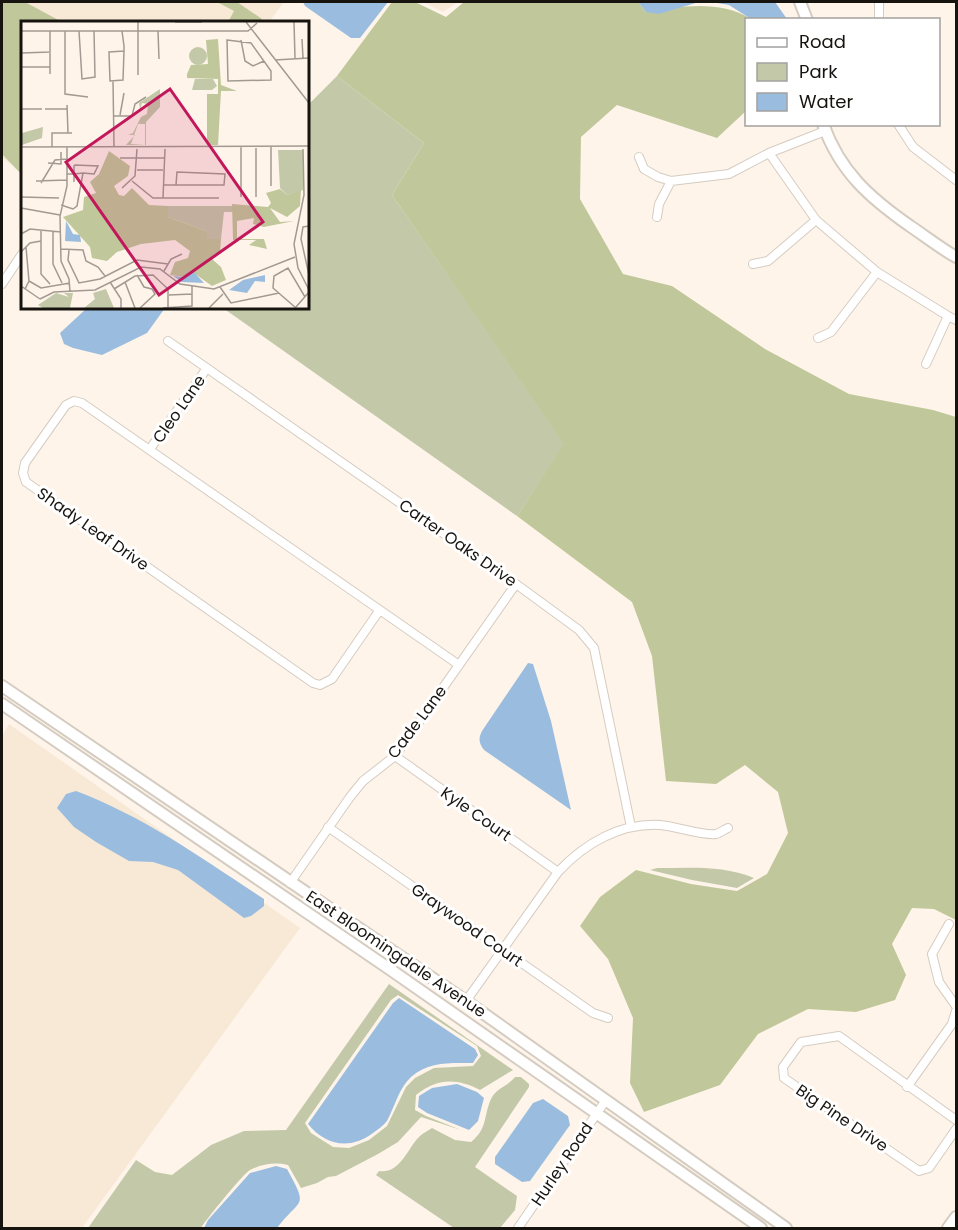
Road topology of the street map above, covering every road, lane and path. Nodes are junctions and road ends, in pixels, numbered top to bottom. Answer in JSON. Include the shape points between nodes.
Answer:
{"nodes":[{"id":1,"x":800,"y":2,"type":"edge"},
{"id":2,"x":879,"y":2,"type":"edge"},
{"id":3,"x":806,"y":18,"type":"edge"},
{"id":4,"x":879,"y":18,"type":"edge"},
{"id":5,"x":899,"y":126,"type":"edge"},
{"id":6,"x":824,"y":128,"type":"edge"},
{"id":7,"x":769,"y":153,"type":"junction"},
{"id":8,"x":639,"y":157,"type":"dead end"},
{"id":9,"x":957,"y":180,"type":"edge"},
{"id":10,"x":671,"y":181,"type":"junction"},
{"id":11,"x":657,"y":217,"type":"dead end"},
{"id":12,"x":816,"y":220,"type":"junction"},
{"id":13,"x":21,"y":256,"type":"edge"},
{"id":14,"x":957,"y":257,"type":"edge"},
{"id":15,"x":753,"y":264,"type":"dead end"},
{"id":16,"x":877,"y":272,"type":"junction"},
{"id":17,"x":2,"y":284,"type":"edge"},
{"id":18,"x":948,"y":316,"type":"junction"},
{"id":19,"x":957,"y":320,"type":"edge"},
{"id":20,"x":818,"y":338,"type":"dead end"},
{"id":21,"x":168,"y":340,"type":"dead end"},
{"id":22,"x":926,"y":364,"type":"dead end"},
{"id":23,"x":207,"y":368,"type":"junction"},
{"id":24,"x":150,"y":449,"type":"junction"},
{"id":25,"x":516,"y":584,"type":"junction"},
{"id":26,"x":380,"y":611,"type":"junction"},
{"id":27,"x":459,"y":665,"type":"junction"},
{"id":28,"x":2,"y":686,"type":"edge"},
{"id":29,"x":2,"y":704,"type":"edge"},
{"id":30,"x":84,"y":744,"type":"junction"},
{"id":31,"x":75,"y":756,"type":"junction"},
{"id":32,"x":395,"y":756,"type":"junction"},
{"id":33,"x":328,"y":827,"type":"junction"},
{"id":34,"x":631,"y":827,"type":"junction"},
{"id":35,"x":729,"y":828,"type":"dead end"},
{"id":36,"x":558,"y":872,"type":"junction"},
{"id":37,"x":290,"y":883,"type":"junction"},
{"id":38,"x":282,"y":896,"type":"junction"},
{"id":39,"x":949,"y":924,"type":"dead end"},
{"id":40,"x":502,"y":950,"type":"junction"},
{"id":41,"x":406,"y":961,"type":"junction"},
{"id":42,"x":391,"y":970,"type":"junction"},
{"id":43,"x":466,"y":1001,"type":"junction"},
{"id":44,"x":957,"y":1006,"type":"edge"},
{"id":45,"x":957,"y":1011,"type":"edge"},
{"id":46,"x":608,"y":1018,"type":"dead end"},
{"id":47,"x":907,"y":1087,"type":"junction"},
{"id":48,"x":606,"y":1100,"type":"junction"},
{"id":49,"x":598,"y":1113,"type":"junction"},
{"id":50,"x":957,"y":1120,"type":"edge"},
{"id":51,"x":957,"y":1129,"type":"edge"},
{"id":52,"x":957,"y":1216,"type":"edge"},
{"id":53,"x":518,"y":1228,"type":"edge"},
{"id":54,"x":761,"y":1228,"type":"edge"},
{"id":55,"x":786,"y":1228,"type":"edge"},
{"id":56,"x":948,"y":1228,"type":"edge"}],
"edges":[{"from":1,"to":3,"type":"main road"},
{"from":2,"to":4,"type":"street"},
{"from":5,"to":9,"type":"street","via":[[913,147]]},
{"from":6,"to":7,"type":"street"},
{"from":6,"to":14,"type":"main road","via":[[839,158],[862,189]]},
{"from":7,"to":10,"type":"street","via":[[729,174]]},
{"from":7,"to":12,"type":"street"},
{"from":8,"to":10,"type":"street","via":[[644,169]]},
{"from":10,"to":11,"type":"street"},
{"from":12,"to":15,"type":"street","via":[[768,261]]},
{"from":12,"to":16,"type":"street"},
{"from":13,"to":17,"type":"street"},
{"from":16,"to":18,"type":"street"},
{"from":16,"to":20,"type":"street","via":[[831,332]]},
{"from":18,"to":19,"type":"street"},
{"from":18,"to":22,"type":"street"},
{"from":21,"to":23,"type":"street","name":"Carter Oaks Drive"},
{"from":23,"to":24,"type":"street","name":"Cleo Lane"},
{"from":23,"to":25,"type":"street","name":"Carter Oaks Drive"},
{"from":24,"to":26,"type":"street","name":"Shady Leaf Drive"},
{"from":24,"to":26,"type":"street","name":"Shady Leaf Drive","via":[[82,402],[74,401],[66,405],[22,473],[26,482],[320,685],[332,679]]},
{"from":25,"to":27,"type":"street","name":"Cade Lane"},
{"from":25,"to":34,"type":"street","name":"Carter Oaks Drive","via":[[579,630],[594,648]]},
{"from":26,"to":27,"type":"street","name":"Shady Leaf Drive"},
{"from":27,"to":32,"type":"street","name":"Cade Lane"},
{"from":28,"to":30,"type":"main road","name":"East Bloomingdale Avenue"},
{"from":29,"to":31,"type":"main road","name":"East Bloomingdale Avenue"},
{"from":30,"to":31,"type":"main road"},
{"from":30,"to":37,"type":"main road","name":"East Bloomingdale Avenue"},
{"from":31,"to":38,"type":"main road","name":"East Bloomingdale Avenue"},
{"from":32,"to":33,"type":"street","name":"Cade Lane","via":[[363,781]]},
{"from":32,"to":36,"type":"street","name":"Kyle Court"},
{"from":33,"to":37,"type":"street","name":"Cade Lane"},
{"from":33,"to":40,"type":"street","name":"Graywood Court"},
{"from":34,"to":35,"type":"street","via":[[660,825],[715,834]]},
{"from":34,"to":36,"type":"street","via":[[589,844]]},
{"from":36,"to":40,"type":"street"},
{"from":37,"to":38,"type":"main road"},
{"from":37,"to":41,"type":"main road","name":"East Bloomingdale Avenue"},
{"from":38,"to":42,"type":"main road","name":"East Bloomingdale Avenue"},
{"from":39,"to":44,"type":"street","via":[[932,954],[939,982]]},
{"from":40,"to":43,"type":"street"},
{"from":40,"to":46,"type":"street","name":"Graywood Court","via":[[593,1013]]},
{"from":41,"to":42,"type":"main road"},
{"from":41,"to":43,"type":"main road","name":"East Bloomingdale Avenue"},
{"from":42,"to":49,"type":"main road","name":"East Bloomingdale Avenue"},
{"from":43,"to":48,"type":"main road","name":"East Bloomingdale Avenue"},
{"from":45,"to":47,"type":"street"},
{"from":47,"to":50,"type":"street","name":"Big Pine Drive"},
{"from":47,"to":51,"type":"street","name":"Big Pine Drive","via":[[839,1036],[801,1042],[783,1067],[784,1078],[919,1171],[929,1168]]},
{"from":48,"to":49,"type":"street","name":"Hurley Road"},
{"from":48,"to":55,"type":"main road","name":"East Bloomingdale Avenue"},
{"from":49,"to":53,"type":"street","name":"Hurley Road"},
{"from":49,"to":54,"type":"main road","name":"East Bloomingdale Avenue"},
{"from":52,"to":56,"type":"main road"}]}
